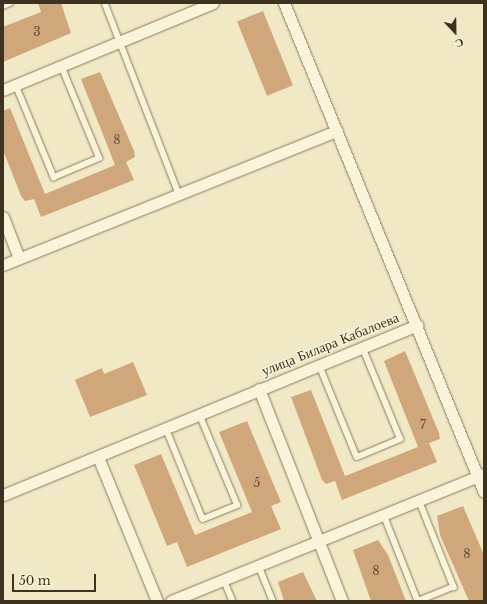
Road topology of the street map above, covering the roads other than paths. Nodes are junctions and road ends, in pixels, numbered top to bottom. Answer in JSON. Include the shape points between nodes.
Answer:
{"nodes":[{"id":1,"x":10,"y":3,"type":"edge"},
{"id":2,"x":105,"y":3,"type":"edge"},
{"id":3,"x":213,"y":3,"type":"edge"},
{"id":4,"x":284,"y":3,"type":"edge"},
{"id":5,"x":3,"y":6,"type":"edge"},
{"id":6,"x":121,"y":41,"type":"junction"},
{"id":7,"x":61,"y":66,"type":"junction"},
{"id":8,"x":16,"y":85,"type":"junction"},
{"id":9,"x":3,"y":90,"type":"edge"},
{"id":10,"x":337,"y":131,"type":"junction"},
{"id":11,"x":179,"y":194,"type":"junction"},
{"id":12,"x":3,"y":217,"type":"edge"},
{"id":13,"x":19,"y":258,"type":"junction"},
{"id":14,"x":3,"y":265,"type":"edge"},
{"id":15,"x":417,"y":325,"type":"junction"},
{"id":16,"x":362,"y":347,"type":"junction"},
{"id":17,"x":319,"y":364,"type":"junction"},
{"id":18,"x":259,"y":389,"type":"junction"},
{"id":19,"x":199,"y":414,"type":"junction"},
{"id":20,"x":166,"y":428,"type":"junction"},
{"id":21,"x":98,"y":457,"type":"junction"},
{"id":22,"x":481,"y":476,"type":"edge"},
{"id":23,"x":484,"y":492,"type":"edge"},
{"id":24,"x":3,"y":495,"type":"edge"},
{"id":25,"x":419,"y":500,"type":"junction"},
{"id":26,"x":384,"y":515,"type":"junction"},
{"id":27,"x":319,"y":542,"type":"junction"},
{"id":28,"x":259,"y":566,"type":"junction"},
{"id":29,"x":224,"y":580,"type":"junction"},
{"id":30,"x":157,"y":601,"type":"edge"},
{"id":31,"x":171,"y":601,"type":"edge"},
{"id":32,"x":233,"y":601,"type":"edge"},
{"id":33,"x":273,"y":601,"type":"edge"},
{"id":34,"x":342,"y":601,"type":"edge"},
{"id":35,"x":419,"y":601,"type":"edge"}],
"edges":[{"from":1,"to":5,"type":"lane"},
{"from":2,"to":6,"type":"lane"},
{"from":3,"to":6,"type":"street"},
{"from":4,"to":10,"type":"street"},
{"from":6,"to":7,"type":"street"},
{"from":6,"to":11,"type":"lane"},
{"from":7,"to":8,"type":"street"},
{"from":7,"to":8,"type":"lane","via":[[99,158],[93,161],[54,177]]},
{"from":8,"to":9,"type":"street"},
{"from":10,"to":11,"type":"street"},
{"from":10,"to":15,"type":"street"},
{"from":11,"to":13,"type":"street"},
{"from":12,"to":13,"type":"street"},
{"from":13,"to":14,"type":"street"},
{"from":15,"to":16,"type":"street","name":"улица Билара Кабалоева"},
{"from":15,"to":22,"type":"street","name":"улица Билара Кабалоева"},
{"from":16,"to":17,"type":"street","name":"улица Билара Кабалоева"},
{"from":16,"to":17,"type":"lane","via":[[400,440],[357,457]]},
{"from":17,"to":18,"type":"street","name":"улица Билара Кабалоева"},
{"from":18,"to":19,"type":"street","name":"улица Билара Кабалоева"},
{"from":18,"to":27,"type":"street","name":"улица Билара Кабалоева"},
{"from":19,"to":20,"type":"street","name":"улица Билара Кабалоева"},
{"from":19,"to":20,"type":"lane","via":[[237,505],[203,519]]},
{"from":20,"to":21,"type":"street","name":"улица Билара Кабалоева"},
{"from":21,"to":24,"type":"street","name":"улица Билара Кабалоева"},
{"from":21,"to":30,"type":"street"},
{"from":22,"to":23,"type":"street","name":"улица Билара Кабалоева"},
{"from":22,"to":25,"type":"street"},
{"from":25,"to":26,"type":"street"},
{"from":25,"to":35,"type":"lane","via":[[454,588]]},
{"from":26,"to":27,"type":"street"},
{"from":26,"to":35,"type":"lane"},
{"from":27,"to":28,"type":"street"},
{"from":27,"to":34,"type":"street","name":"улица Билара Кабалоева"},
{"from":28,"to":29,"type":"street"},
{"from":28,"to":33,"type":"lane"},
{"from":29,"to":31,"type":"street"},
{"from":29,"to":32,"type":"lane"}]}
